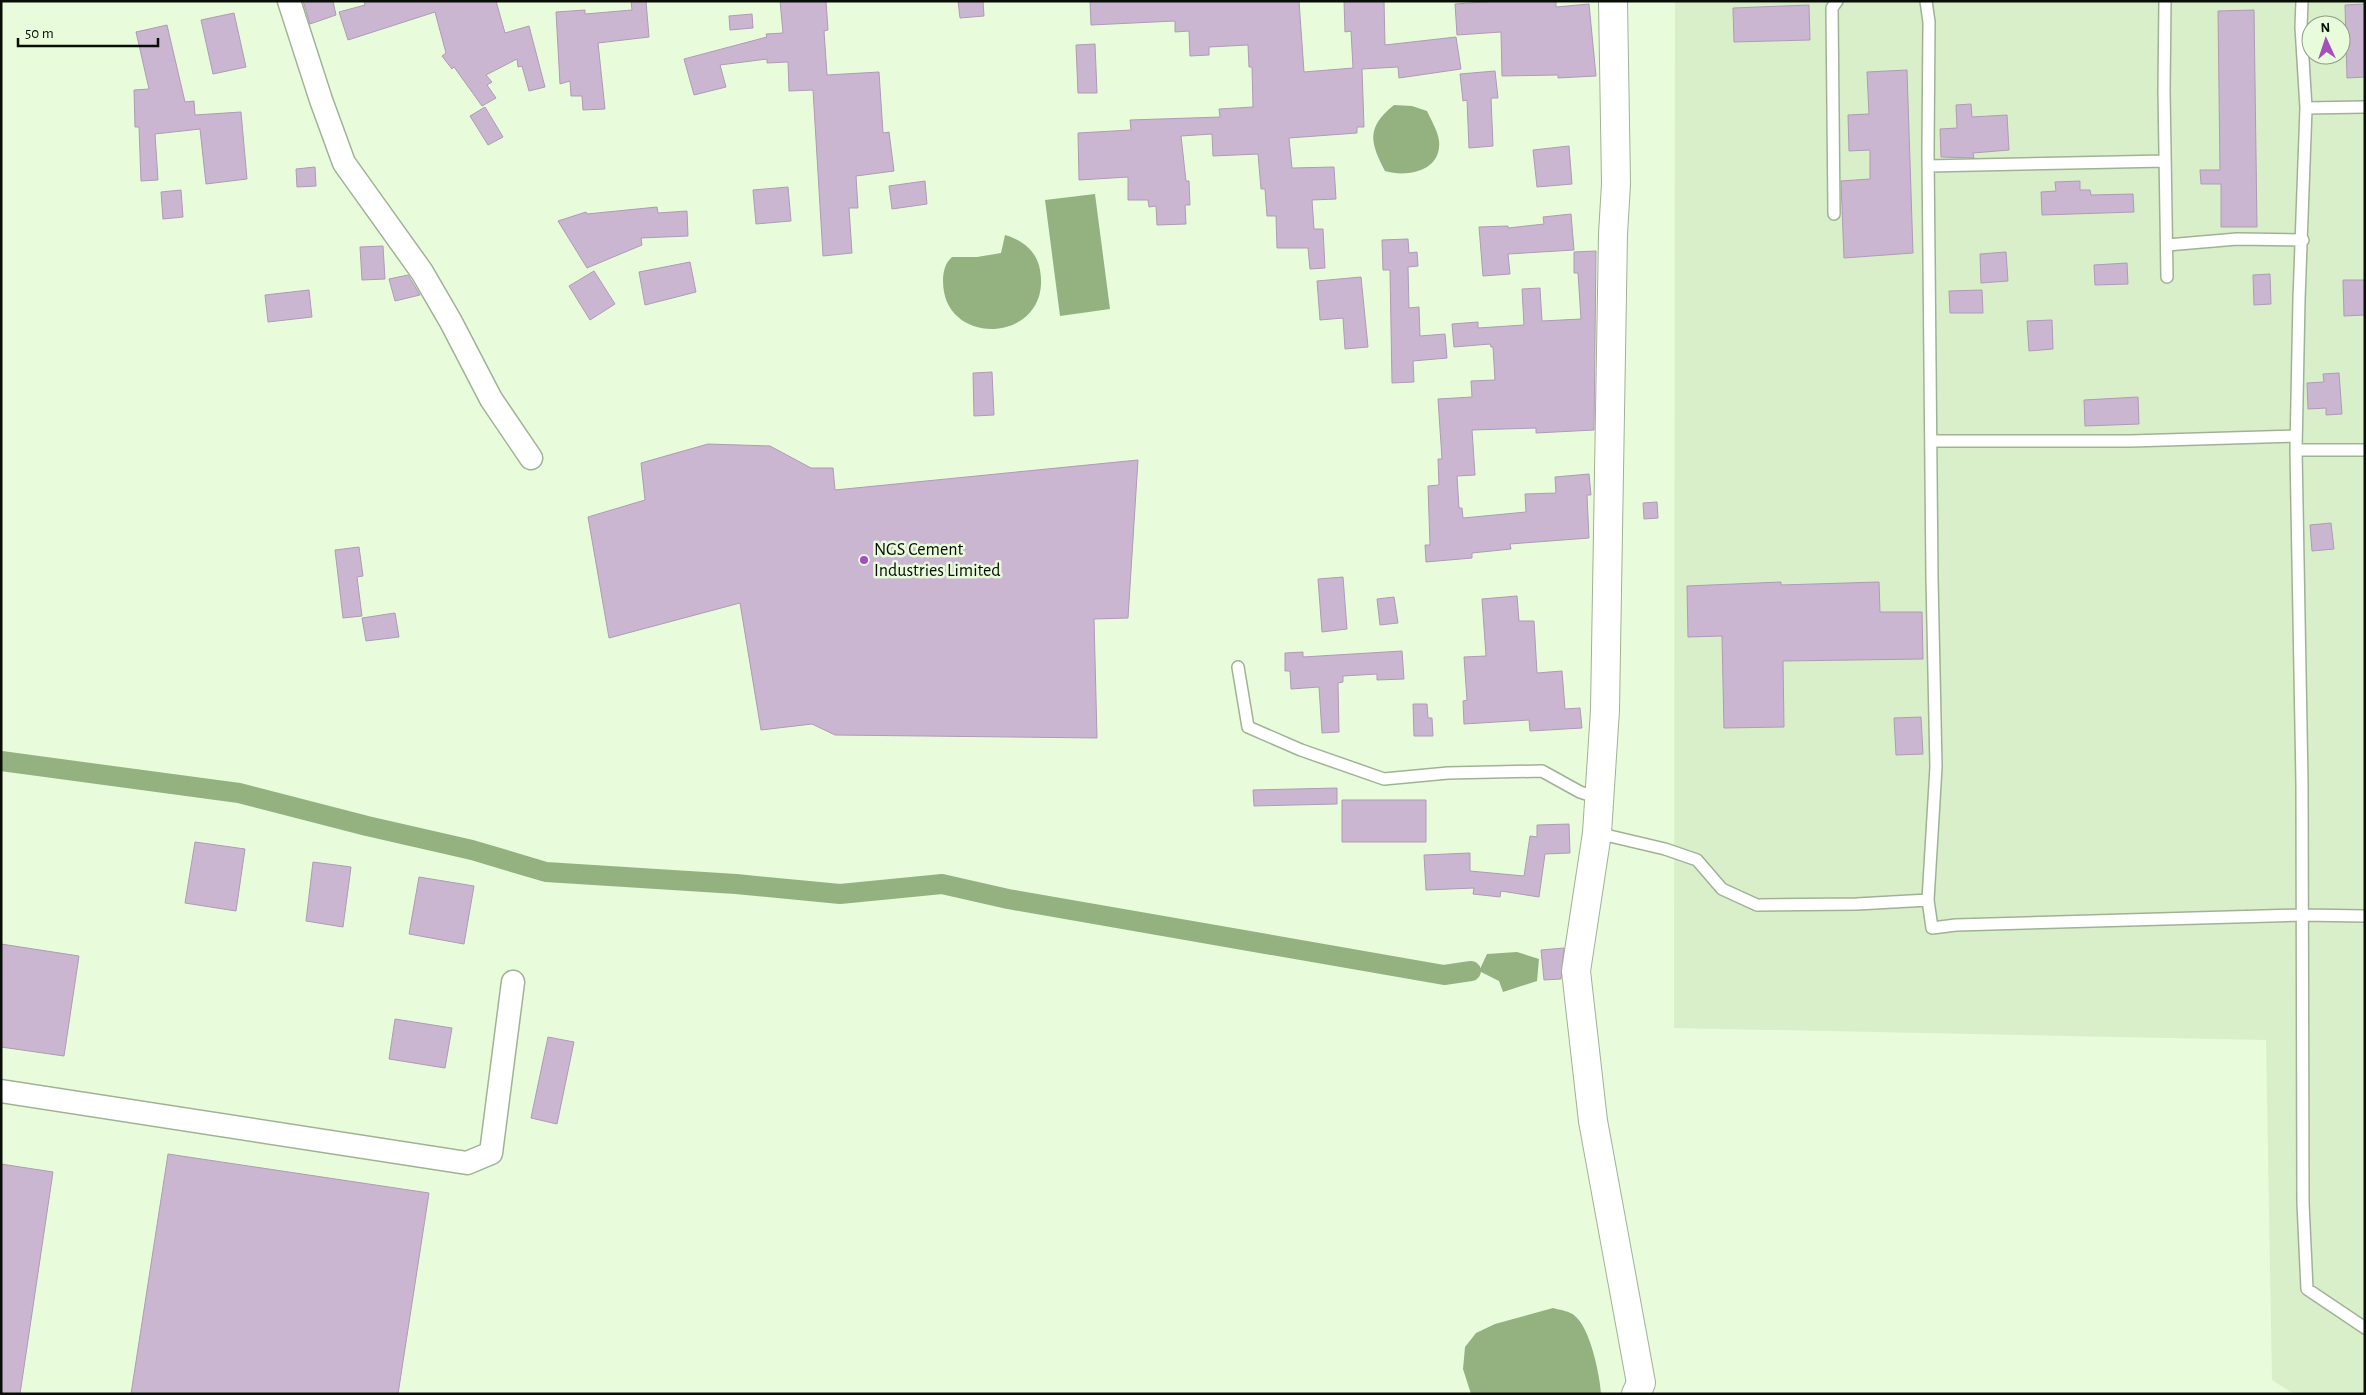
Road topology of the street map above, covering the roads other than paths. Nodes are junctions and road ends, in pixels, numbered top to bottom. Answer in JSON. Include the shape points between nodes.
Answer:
{"nodes":[{"id":1,"x":289,"y":1,"type":"edge"},
{"id":2,"x":1613,"y":1,"type":"edge"},
{"id":3,"x":1837,"y":1,"type":"edge"},
{"id":4,"x":1926,"y":1,"type":"edge"},
{"id":5,"x":2165,"y":1,"type":"edge"},
{"id":6,"x":2302,"y":1,"type":"edge"},
{"id":7,"x":2365,"y":107,"type":"edge"},
{"id":8,"x":2306,"y":108,"type":"junction"},
{"id":9,"x":2165,"y":161,"type":"junction"},
{"id":10,"x":1928,"y":166,"type":"junction"},
{"id":11,"x":1834,"y":214,"type":"dead end"},
{"id":12,"x":2302,"y":240,"type":"junction"},
{"id":13,"x":2167,"y":245,"type":"junction"},
{"id":14,"x":2167,"y":277,"type":"dead end"},
{"id":15,"x":2296,"y":436,"type":"junction"},
{"id":16,"x":1932,"y":441,"type":"junction"},
{"id":17,"x":2296,"y":450,"type":"junction"},
{"id":18,"x":2365,"y":450,"type":"edge"},
{"id":19,"x":531,"y":458,"type":"dead end"},
{"id":20,"x":1238,"y":667,"type":"dead end"},
{"id":21,"x":1599,"y":798,"type":"junction"},
{"id":22,"x":1597,"y":833,"type":"junction"},
{"id":23,"x":1928,"y":900,"type":"junction"},
{"id":24,"x":2301,"y":915,"type":"junction"},
{"id":25,"x":2365,"y":916,"type":"edge"},
{"id":26,"x":513,"y":982,"type":"dead end"},
{"id":27,"x":1,"y":1091,"type":"edge"},
{"id":28,"x":2365,"y":1328,"type":"edge"},
{"id":29,"x":1636,"y":1394,"type":"edge"}],
"edges":[{"from":1,"to":19,"type":"street","via":[[344,163],[422,272],[491,399]]},
{"from":2,"to":21,"type":"street","via":[[1616,184],[1605,710]]},
{"from":3,"to":11,"type":"lane","via":[[1832,8]]},
{"from":4,"to":10,"type":"lane","via":[[1929,22]]},
{"from":5,"to":9,"type":"lane"},
{"from":6,"to":8,"type":"lane"},
{"from":7,"to":8,"type":"lane"},
{"from":8,"to":12,"type":"lane"},
{"from":9,"to":10,"type":"lane"},
{"from":9,"to":13,"type":"lane"},
{"from":10,"to":16,"type":"lane"},
{"from":12,"to":13,"type":"lane","via":[[2237,239]]},
{"from":12,"to":15,"type":"lane"},
{"from":13,"to":14,"type":"lane"},
{"from":15,"to":16,"type":"lane","via":[[2131,441]]},
{"from":15,"to":17,"type":"lane"},
{"from":16,"to":23,"type":"lane","via":[[1936,767]]},
{"from":17,"to":18,"type":"lane"},
{"from":17,"to":24,"type":"lane","via":[[2301,629]]},
{"from":20,"to":21,"type":"lane","via":[[1248,727],[1311,753],[1384,779],[1448,773],[1542,771],[1580,792]]},
{"from":21,"to":22,"type":"street"},
{"from":22,"to":23,"type":"lane","via":[[1697,860],[1722,890],[1756,905]]},
{"from":22,"to":29,"type":"street","via":[[1576,971],[1593,1121],[1641,1384]]},
{"from":23,"to":24,"type":"lane","via":[[1932,928]]},
{"from":24,"to":25,"type":"lane"},
{"from":24,"to":28,"type":"lane","via":[[2304,984],[2303,1203],[2307,1289]]},
{"from":26,"to":27,"type":"street","via":[[491,1153],[467,1164]]}]}
